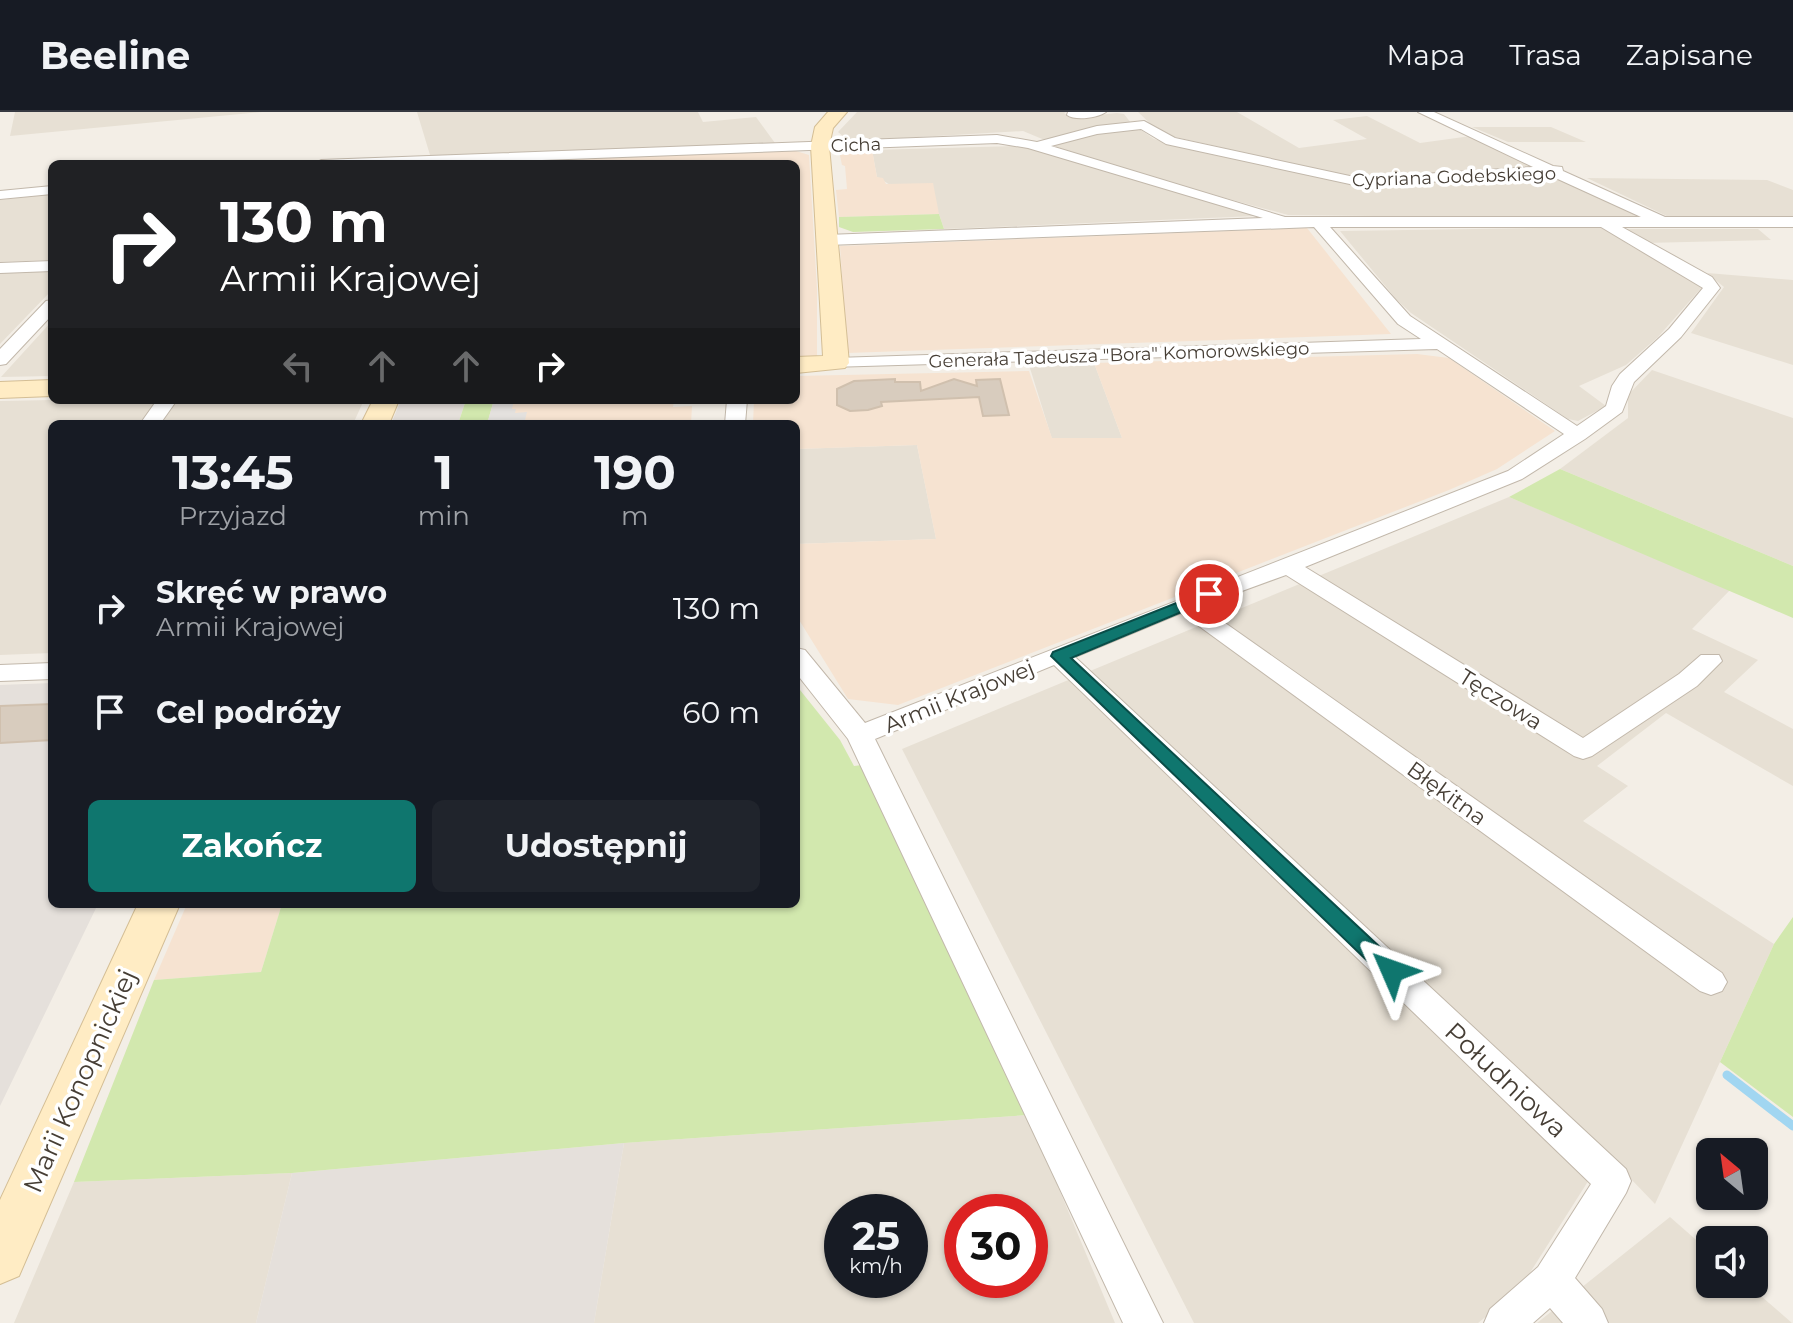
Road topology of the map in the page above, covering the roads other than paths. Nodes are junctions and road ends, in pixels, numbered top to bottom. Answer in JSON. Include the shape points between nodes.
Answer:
{"nodes":[{"id":1,"x":838,"y":112,"type":"edge"},
{"id":2,"x":1100,"y":112,"type":"edge"},
{"id":3,"x":1129,"y":112,"type":"edge"},
{"id":4,"x":1424,"y":112,"type":"edge"},
{"id":5,"x":1073,"y":115,"type":"dead end"},
{"id":6,"x":1144,"y":125,"type":"junction"},
{"id":7,"x":820,"y":146,"type":"junction"},
{"id":8,"x":1036,"y":146,"type":"junction"},
{"id":9,"x":519,"y":160,"type":"edge"},
{"id":10,"x":1557,"y":170,"type":"junction"},
{"id":11,"x":48,"y":190,"type":"edge"},
{"id":12,"x":0,"y":195,"type":"edge"},
{"id":13,"x":1282,"y":222,"type":"junction"},
{"id":14,"x":1793,"y":222,"type":"edge"},
{"id":15,"x":1319,"y":223,"type":"junction"},
{"id":16,"x":1666,"y":223,"type":"junction"},
{"id":17,"x":1607,"y":224,"type":"junction"},
{"id":18,"x":827,"y":240,"type":"junction"},
{"id":19,"x":48,"y":266,"type":"edge"},
{"id":20,"x":0,"y":268,"type":"edge"},
{"id":21,"x":48,"y":309,"type":"edge"},
{"id":22,"x":1441,"y":344,"type":"junction"},
{"id":23,"x":0,"y":360,"type":"edge"},
{"id":24,"x":836,"y":363,"type":"junction"},
{"id":25,"x":800,"y":365,"type":"edge"},
{"id":26,"x":48,"y":388,"type":"edge"},
{"id":27,"x":0,"y":390,"type":"edge"},
{"id":28,"x":1578,"y":435,"type":"junction"},
{"id":29,"x":1288,"y":566,"type":"junction"},
{"id":30,"x":1183,"y":604,"type":"junction"},
{"id":31,"x":1059,"y":656,"type":"junction"},
{"id":32,"x":800,"y":661,"type":"edge"},
{"id":33,"x":1710,"y":661,"type":"dead end"},
{"id":34,"x":48,"y":671,"type":"edge"},
{"id":35,"x":0,"y":673,"type":"edge"},
{"id":36,"x":860,"y":735,"type":"junction"},
{"id":37,"x":157,"y":908,"type":"edge"},
{"id":38,"x":1711,"y":982,"type":"dead end"},
{"id":39,"x":0,"y":1258,"type":"edge"},
{"id":40,"x":1552,"y":1280,"type":"junction"},
{"id":41,"x":1143,"y":1323,"type":"edge"},
{"id":42,"x":1504,"y":1323,"type":"edge"},
{"id":43,"x":1588,"y":1323,"type":"edge"}],
"edges":[{"from":1,"to":7,"type":"street","via":[[824,127]]},
{"from":2,"to":5,"type":"street"},
{"from":3,"to":6,"type":"street","name":"Cypriana Godebskiego"},
{"from":4,"to":10,"type":"street"},
{"from":6,"to":8,"type":"street","via":[[1097,130]]},
{"from":6,"to":10,"type":"street","name":"Cypriana Godebskiego","via":[[1171,141],[1353,182]]},
{"from":7,"to":8,"type":"street","name":"Cicha","via":[[992,139]]},
{"from":7,"to":9,"type":"street","name":"Cicha"},
{"from":7,"to":18,"type":"street"},
{"from":8,"to":13,"type":"street","name":"Cicha"},
{"from":10,"to":16,"type":"street","name":"Cypriana Godebskiego"},
{"from":11,"to":12,"type":"street"},
{"from":13,"to":15,"type":"street"},
{"from":13,"to":18,"type":"street"},
{"from":14,"to":16,"type":"street"},
{"from":15,"to":17,"type":"street"},
{"from":15,"to":22,"type":"street","via":[[1397,314]]},
{"from":16,"to":17,"type":"street"},
{"from":17,"to":28,"type":"street","name":"Armii Krajowej","via":[[1712,288],[1627,378],[1615,408]]},
{"from":18,"to":24,"type":"street"},
{"from":19,"to":20,"type":"street"},
{"from":21,"to":23,"type":"street"},
{"from":22,"to":24,"type":"street","name":"Generała Tadeusza \"Bora\" Komorowskiego"},
{"from":22,"to":28,"type":"street"},
{"from":24,"to":25,"type":"street","name":"Generała Tadeusza \"Bora\" Komorowskiego"},
{"from":26,"to":27,"type":"street"},
{"from":28,"to":29,"type":"street","name":"Armii Krajowej","via":[[1515,475]]},
{"from":29,"to":30,"type":"street","name":"Armii Krajowej"},
{"from":29,"to":33,"type":"street","name":"Tęczowa","via":[[1583,750]]},
{"from":30,"to":31,"type":"street","name":"Armii Krajowej"},
{"from":30,"to":38,"type":"street","name":"Błękitna"},
{"from":31,"to":36,"type":"street","name":"Armii Krajowej"},
{"from":31,"to":40,"type":"street","name":"Południowa","via":[[1613,1181]]},
{"from":32,"to":36,"type":"street"},
{"from":34,"to":35,"type":"street"},
{"from":36,"to":41,"type":"street","name":"Armii Krajowej"},
{"from":37,"to":39,"type":"street","name":"Marii Konopnickiej"},
{"from":40,"to":42,"type":"street","name":"Południowa"},
{"from":40,"to":43,"type":"street"}]}
